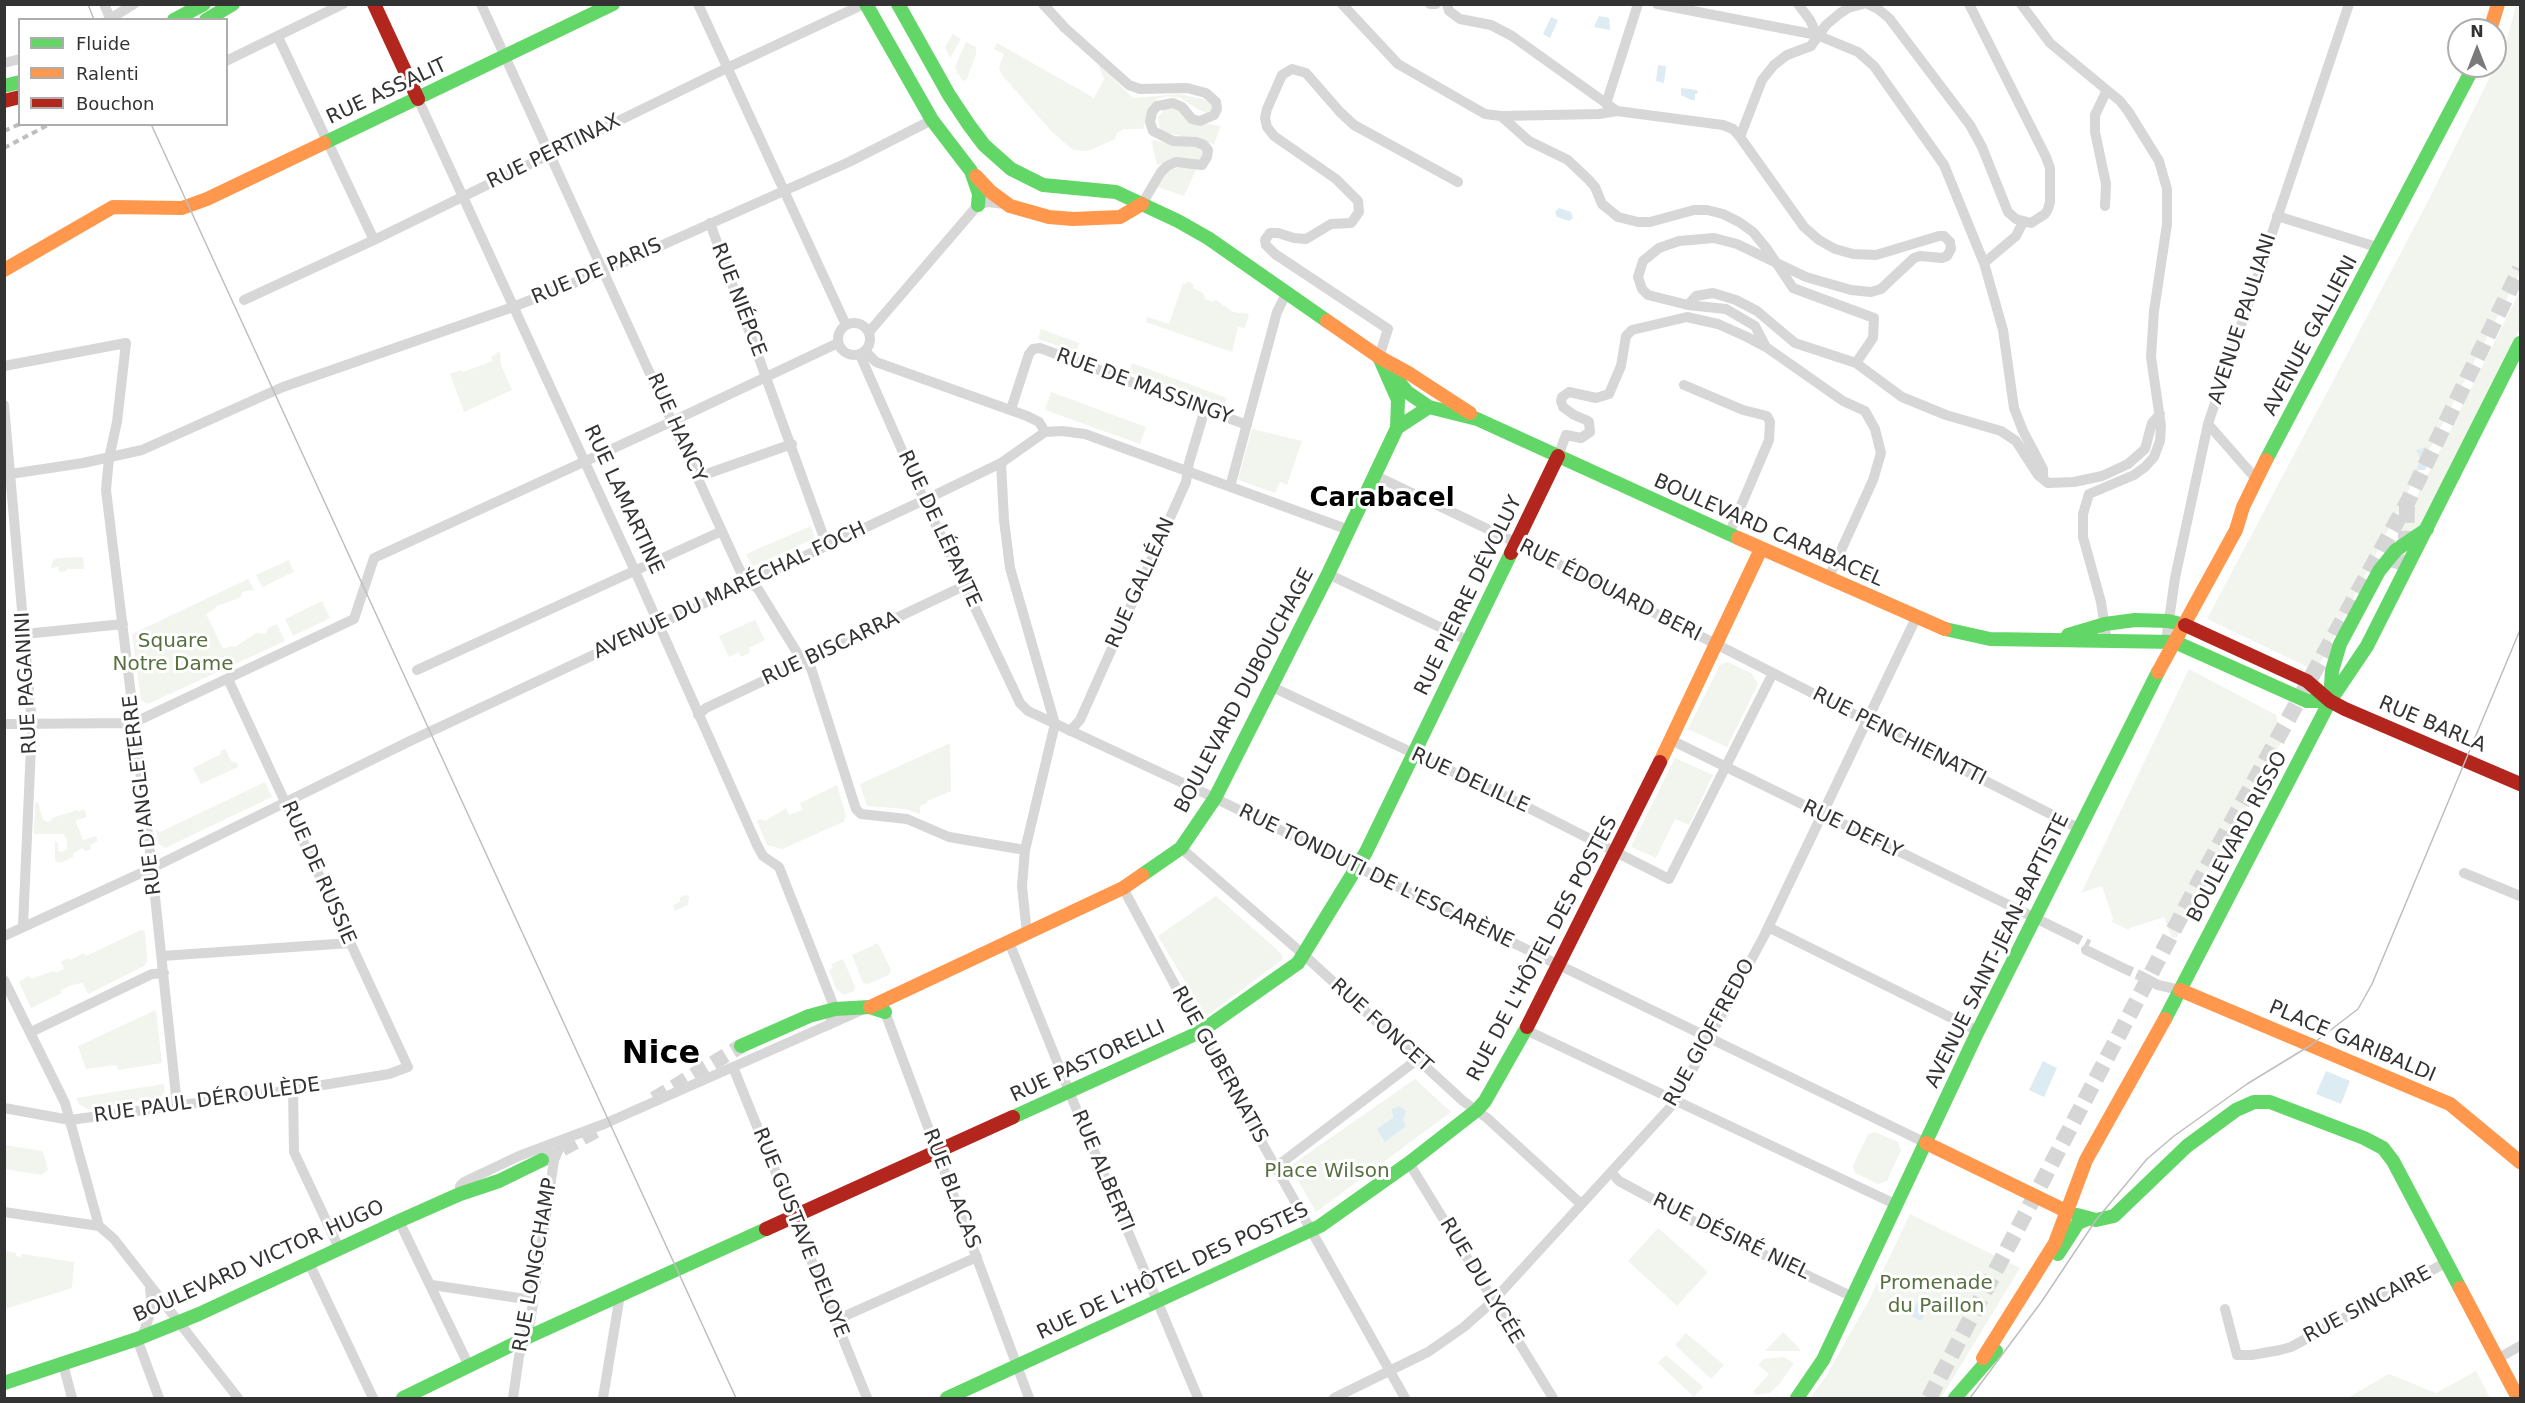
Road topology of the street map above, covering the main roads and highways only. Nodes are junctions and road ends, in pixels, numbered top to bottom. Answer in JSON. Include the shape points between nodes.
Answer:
{"nodes":[{"id":1,"x":204,"y":4,"type":"edge"},
{"id":2,"x":233,"y":4,"type":"edge"},
{"id":3,"x":374,"y":4,"type":"edge"},
{"id":4,"x":613,"y":4,"type":"edge"},
{"id":5,"x":865,"y":4,"type":"edge"},
{"id":6,"x":898,"y":4,"type":"edge"},
{"id":7,"x":178,"y":18,"type":"edge"},
{"id":8,"x":209,"y":18,"type":"edge"},
{"id":9,"x":2468,"y":78,"type":"edge"},
{"id":10,"x":418,"y":99,"type":"junction"},
{"id":11,"x":971,"y":171,"type":"junction"},
{"id":12,"x":1142,"y":204,"type":"junction"},
{"id":13,"x":978,"y":205,"type":"road end"},
{"id":14,"x":4,"y":270,"type":"edge"},
{"id":15,"x":2520,"y":343,"type":"edge"},
{"id":16,"x":1379,"y":357,"type":"junction"},
{"id":17,"x":2515,"y":366,"type":"edge"},
{"id":18,"x":1429,"y":407,"type":"junction"},
{"id":19,"x":1477,"y":419,"type":"junction"},
{"id":20,"x":1397,"y":428,"type":"junction"},
{"id":21,"x":1558,"y":456,"type":"junction"},
{"id":22,"x":2428,"y":528,"type":"junction"},
{"id":23,"x":1761,"y":549,"type":"junction"},
{"id":24,"x":2396,"y":568,"type":"tunnel mouth"},
{"id":25,"x":2185,"y":625,"type":"junction"},
{"id":26,"x":2054,"y":639,"type":"junction"},
{"id":27,"x":2170,"y":642,"type":"junction"},
{"id":28,"x":2357,"y":658,"type":"junction"},
{"id":29,"x":2330,"y":701,"type":"junction"},
{"id":30,"x":1414,"y":753,"type":"joint"},
{"id":31,"x":2520,"y":784,"type":"edge"},
{"id":32,"x":2180,"y":990,"type":"junction"},
{"id":33,"x":870,"y":1006,"type":"junction"},
{"id":34,"x":885,"y":1012,"type":"road end"},
{"id":35,"x":741,"y":1046,"type":"tunnel mouth"},
{"id":36,"x":1926,"y":1143,"type":"junction"},
{"id":37,"x":542,"y":1160,"type":"tunnel mouth"},
{"id":38,"x":2520,"y":1162,"type":"edge"},
{"id":39,"x":2066,"y":1211,"type":"junction"},
{"id":40,"x":2088,"y":1219,"type":"junction"},
{"id":41,"x":2057,"y":1256,"type":"junction"},
{"id":42,"x":2034,"y":1279,"type":"junction"},
{"id":43,"x":1983,"y":1358,"type":"dead end"},
{"id":44,"x":4,"y":1383,"type":"edge"},
{"id":45,"x":403,"y":1398,"type":"edge"},
{"id":46,"x":947,"y":1398,"type":"edge"},
{"id":47,"x":1797,"y":1398,"type":"edge"},
{"id":48,"x":1955,"y":1398,"type":"edge"},
{"id":49,"x":2518,"y":1398,"type":"edge"}],
"edges":[{"from":1,"to":7,"type":"main road"},
{"from":2,"to":8,"type":"main road"},
{"from":3,"to":10,"type":"main road","name":"RUE LAMARTINE"},
{"from":4,"to":10,"type":"main road","name":"RUE ASSALIT"},
{"from":5,"to":11,"type":"main road","via":[[932,120]]},
{"from":6,"to":12,"type":"main road","via":[[953,101],[997,158],[1043,185],[1116,192]]},
{"from":9,"to":25,"type":"main road","name":"AVENUE GALLIENI"},
{"from":10,"to":14,"type":"main road","name":"RUE ASSALIT","via":[[182,208],[123,206],[105,210]]},
{"from":11,"to":12,"type":"main road","via":[[1010,206],[1049,217],[1120,216]]},
{"from":11,"to":13,"type":"main road","via":[[979,194]]},
{"from":12,"to":16,"type":"main road","via":[[1208,238]]},
{"from":15,"to":17,"type":"main road","name":"BOULEVARD RISSO"},
{"from":16,"to":18,"type":"main road","name":"BOULEVARD CARABACEL","via":[[1407,392]]},
{"from":16,"to":19,"type":"main road","name":"BOULEVARD CARABACEL"},
{"from":16,"to":20,"type":"main road","name":"BOULEVARD DUBOUCHAGE","via":[[1394,389]]},
{"from":17,"to":22,"type":"main road","name":"BOULEVARD RISSO"},
{"from":18,"to":19,"type":"main road","name":"BOULEVARD CARABACEL"},
{"from":18,"to":20,"type":"main road"},
{"from":19,"to":21,"type":"main road","name":"BOULEVARD CARABACEL"},
{"from":20,"to":33,"type":"main road","name":"BOULEVARD DUBOUCHAGE","via":[[1215,798],[1181,848],[1124,888]]},
{"from":21,"to":23,"type":"main road","name":"BOULEVARD CARABACEL"},
{"from":21,"to":30,"type":"main road","name":"RUE PIERRE DÉVOLUY"},
{"from":22,"to":28,"type":"main road","name":"BOULEVARD RISSO","via":[[2367,646]]},
{"from":22,"to":29,"type":"main road","name":"BOULEVARD RISSO","via":[[2396,550],[2379,570],[2340,644],[2332,671]]},
{"from":23,"to":26,"type":"main road","name":"BOULEVARD CARABACEL","via":[[1948,632],[2016,640]]},
{"from":23,"to":46,"type":"main road","name":"RUE DE L'HÔTEL DES POSTES","via":[[1559,966],[1477,1110],[1320,1226]]},
{"from":24,"to":28,"type":"main road","via":[[2359,642]]},
{"from":25,"to":26,"type":"main road","name":"BOULEVARD CARABACEL","via":[[2134,620]]},
{"from":25,"to":27,"type":"main road","name":"AVENUE SAINT-JEAN-BAPTISTE"},
{"from":25,"to":29,"type":"main road","via":[[2307,681]]},
{"from":26,"to":27,"type":"main road","name":"BOULEVARD CARABACEL"},
{"from":27,"to":29,"type":"main road","via":[[2307,701]]},
{"from":27,"to":36,"type":"main road","name":"AVENUE SAINT-JEAN-BAPTISTE"},
{"from":28,"to":29,"type":"main road","name":"BOULEVARD RISSO"},
{"from":29,"to":31,"type":"main road","name":"RUE BARLA"},
{"from":29,"to":32,"type":"main road","name":"BOULEVARD RISSO"},
{"from":30,"to":45,"type":"main road","name":"RUE PASTORELLI","via":[[1357,868],[1304,956],[1200,1032],[526,1338]]},
{"from":32,"to":38,"type":"main road","name":"PLACE GARIBALDI","via":[[2445,1102],[2470,1118]]},
{"from":32,"to":39,"type":"main road","name":"BOULEVARD RISSO","via":[[2106,1120]]},
{"from":33,"to":34,"type":"main road","name":"BOULEVARD DUBOUCHAGE"},
{"from":33,"to":35,"type":"main road","name":"BOULEVARD DUBOUCHAGE","via":[[809,1016]]},
{"from":36,"to":39,"type":"main road"},
{"from":36,"to":47,"type":"main road","name":"AVENUE SAINT-JEAN-BAPTISTE","via":[[1823,1360]]},
{"from":37,"to":44,"type":"main road","name":"BOULEVARD VICTOR HUGO","via":[[178,1322]]},
{"from":39,"to":40,"type":"main road"},
{"from":39,"to":42,"type":"main road","via":[[2055,1243]]},
{"from":39,"to":48,"type":"main road","via":[[1975,1358]]},
{"from":40,"to":41,"type":"main road","via":[[2078,1223]]},
{"from":40,"to":49,"type":"main road","via":[[2114,1216],[2187,1146],[2236,1110],[2254,1102],[2270,1102],[2364,1138],[2383,1148],[2393,1161]]},
{"from":41,"to":42,"type":"main road"},
{"from":41,"to":48,"type":"main road","via":[[2049,1275],[1986,1365]]},
{"from":42,"to":43,"type":"main road"}]}
